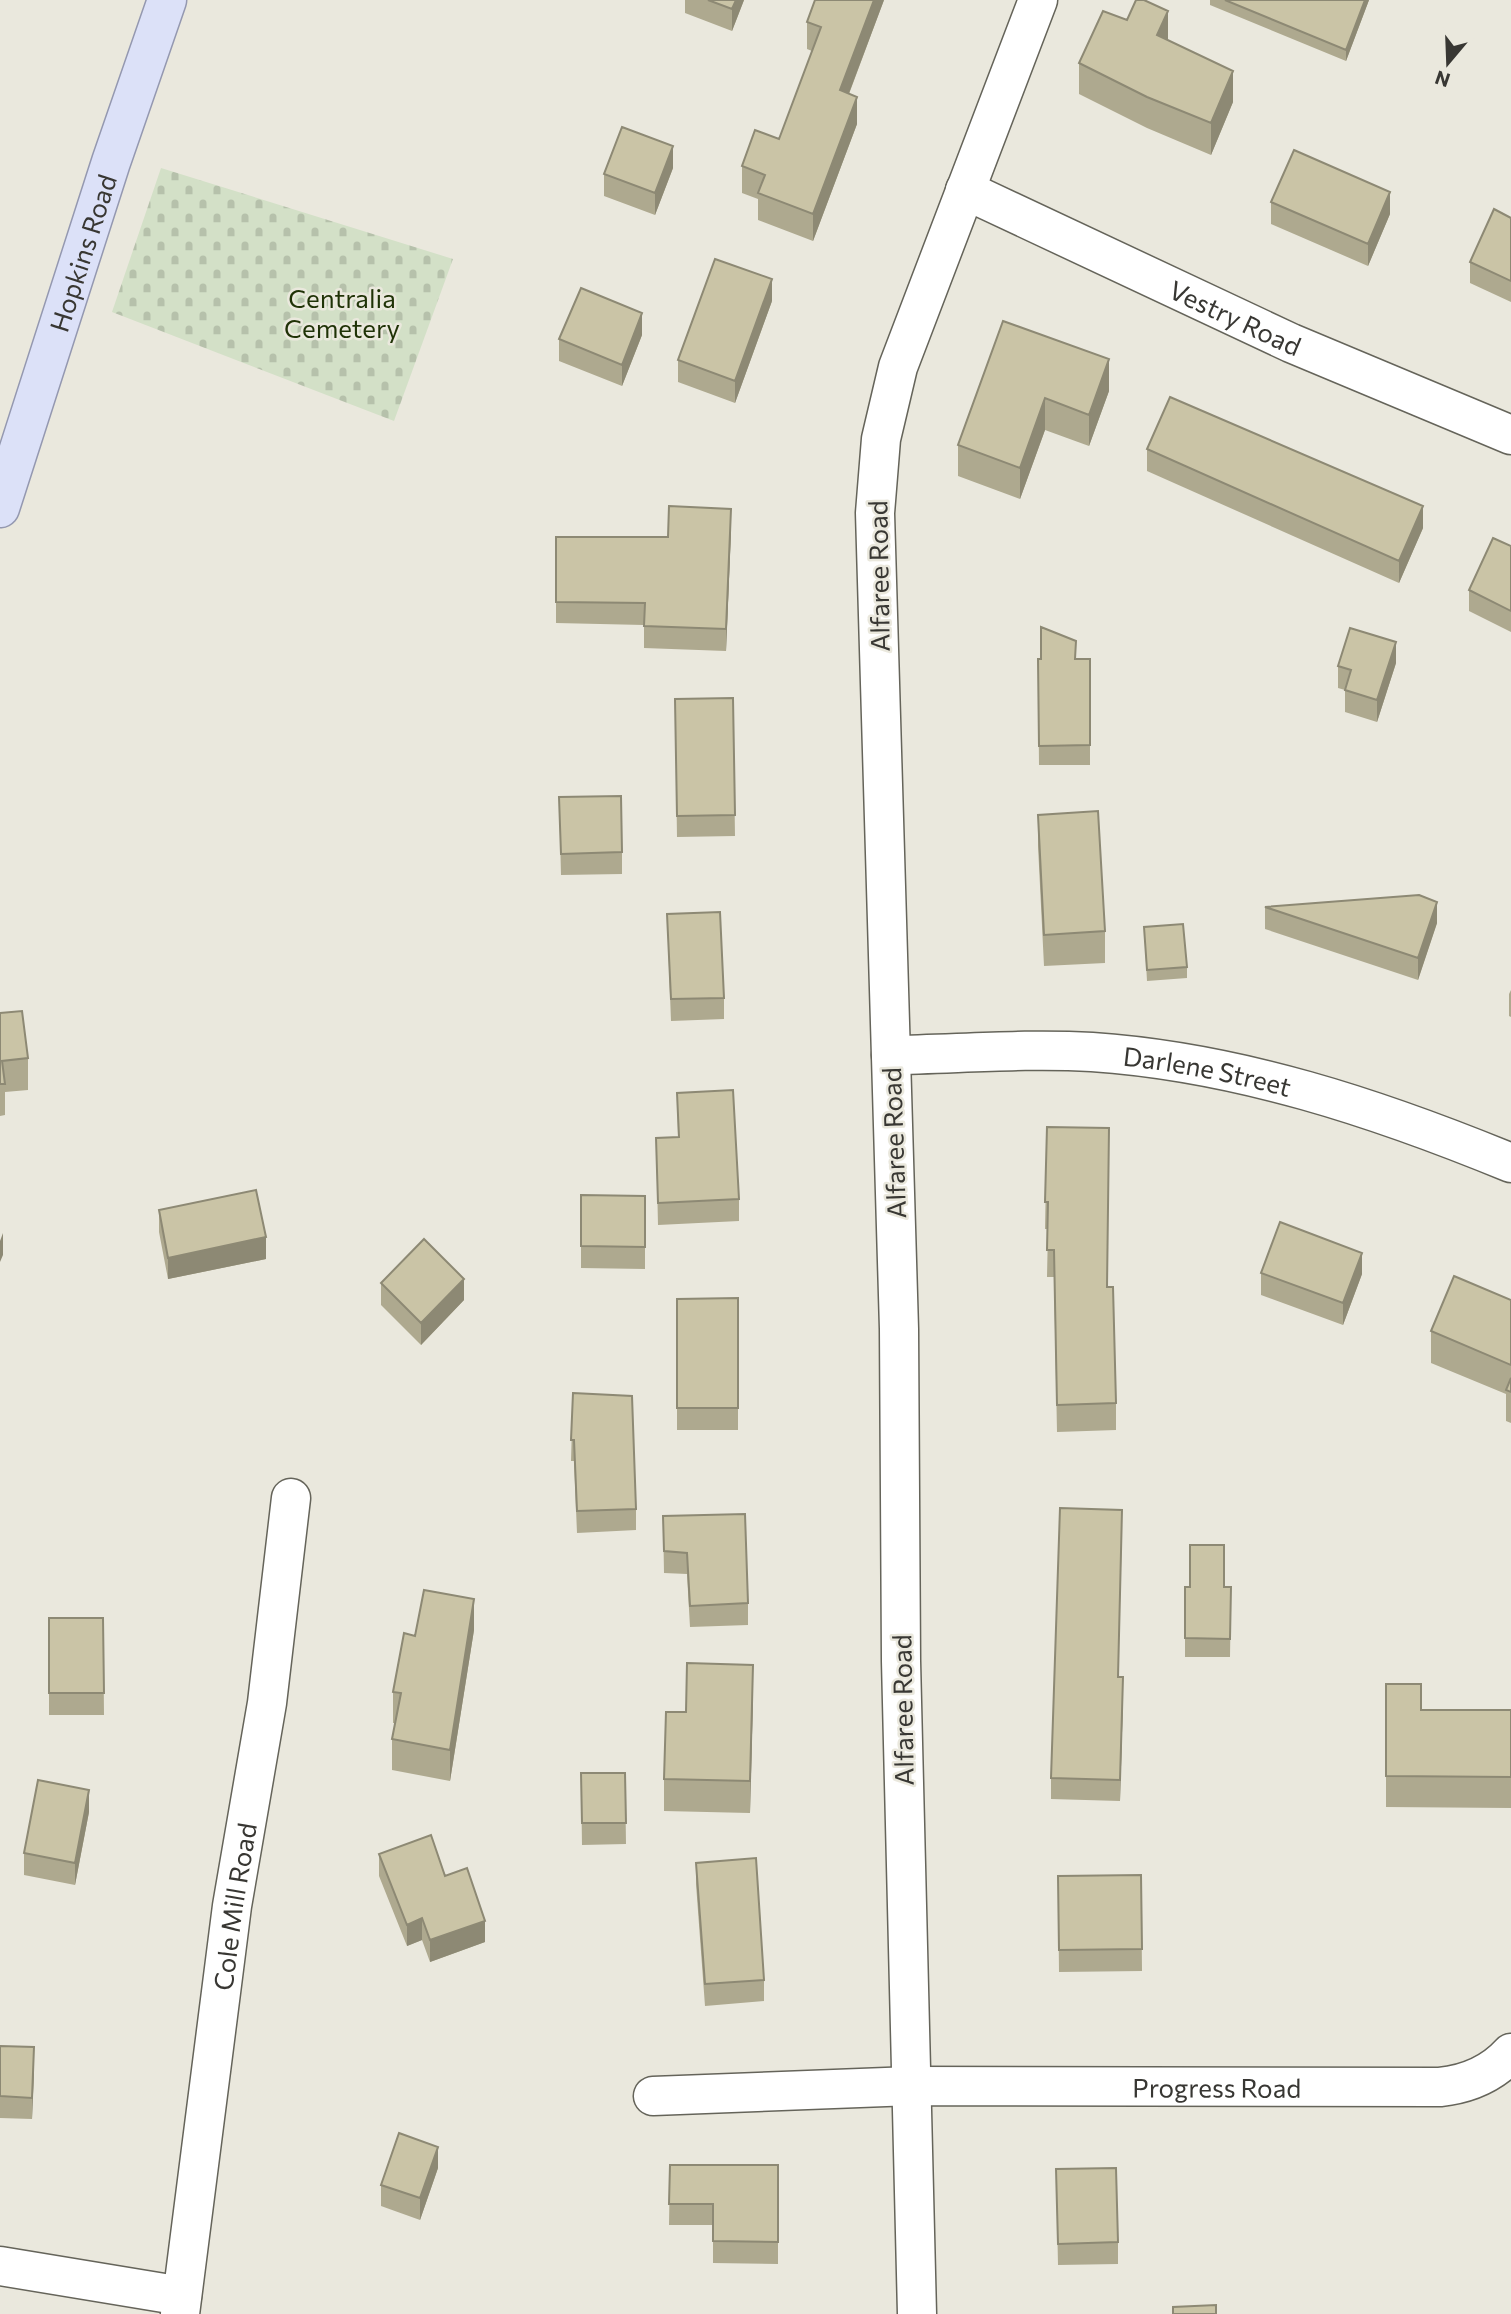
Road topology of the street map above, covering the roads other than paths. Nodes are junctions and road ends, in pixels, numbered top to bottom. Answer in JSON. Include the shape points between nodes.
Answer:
{"nodes":[{"id":1,"x":167,"y":0,"type":"edge"},
{"id":2,"x":1038,"y":0,"type":"edge"},
{"id":3,"x":965,"y":190,"type":"junction"},
{"id":4,"x":1511,"y":435,"type":"edge"},
{"id":5,"x":0,"y":508,"type":"edge"},
{"id":6,"x":891,"y":1055,"type":"junction"},
{"id":7,"x":1511,"y":1164,"type":"edge"},
{"id":8,"x":290,"y":1498,"type":"dead end"},
{"id":9,"x":1511,"y":2053,"type":"edge"},
{"id":10,"x":912,"y":2086,"type":"junction"},
{"id":11,"x":653,"y":2096,"type":"dead end"},
{"id":12,"x":0,"y":2266,"type":"edge"},
{"id":13,"x":181,"y":2305,"type":"edge"},
{"id":14,"x":917,"y":2314,"type":"edge"}],
"edges":[{"from":1,"to":5,"type":"main road","name":"Hopkins Road"},
{"from":2,"to":3,"type":"street","name":"Alfaree Road"},
{"from":3,"to":4,"type":"street","name":"Vestry Road","via":[[1291,343]]},
{"from":3,"to":6,"type":"street","name":"Alfaree Road","via":[[898,367],[881,439],[875,513]]},
{"from":6,"to":7,"type":"street","name":"Darlene Street","via":[[1090,1052],[1242,1074],[1348,1102]]},
{"from":6,"to":10,"type":"street","name":"Alfaree Road"},
{"from":8,"to":13,"type":"street","name":"Cole Mill Road","via":[[267,1703],[232,1906]]},
{"from":9,"to":10,"type":"street","name":"Progress Road","via":[[1487,2074],[1440,2087]]},
{"from":10,"to":11,"type":"street","name":"Progress Road"},
{"from":10,"to":14,"type":"street","name":"Alfaree Road"},
{"from":12,"to":13,"type":"street"}]}
